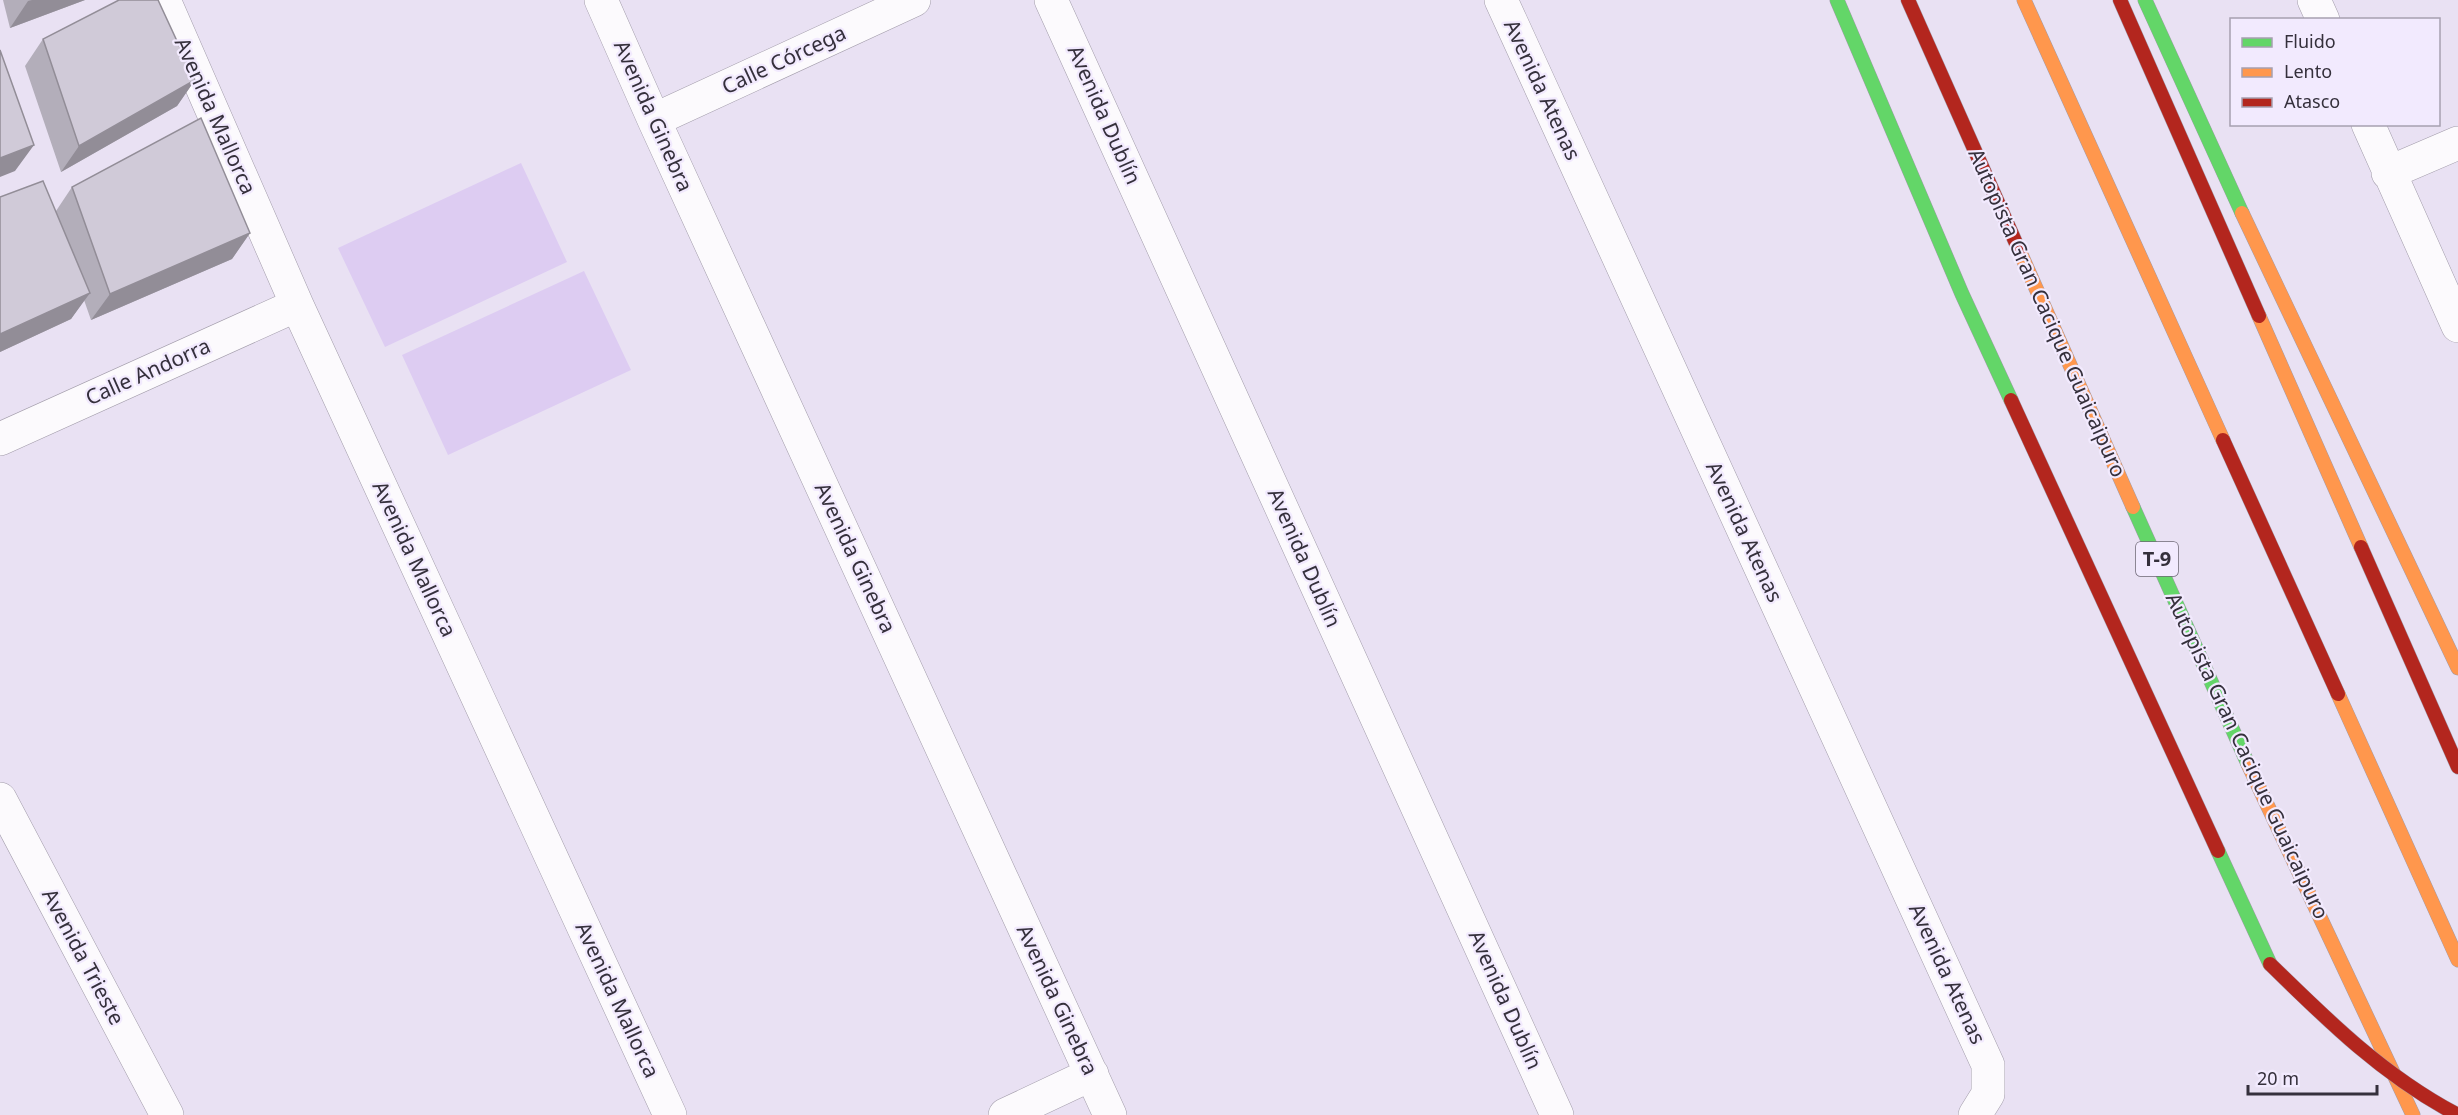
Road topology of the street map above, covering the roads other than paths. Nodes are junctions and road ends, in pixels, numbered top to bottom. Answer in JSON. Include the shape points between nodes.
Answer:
{"nodes":[{"id":1,"x":164,"y":0,"type":"edge"},
{"id":2,"x":601,"y":0,"type":"edge"},
{"id":3,"x":914,"y":0,"type":"edge"},
{"id":4,"x":1052,"y":0,"type":"edge"},
{"id":5,"x":1501,"y":0,"type":"edge"},
{"id":6,"x":1837,"y":0,"type":"edge"},
{"id":7,"x":1908,"y":0,"type":"edge"},
{"id":8,"x":2024,"y":0,"type":"edge"},
{"id":9,"x":2120,"y":0,"type":"edge"},
{"id":10,"x":2145,"y":0,"type":"edge"},
{"id":11,"x":2314,"y":0,"type":"edge"},
{"id":12,"x":2322,"y":18,"type":"edge"},
{"id":13,"x":654,"y":120,"type":"junction"},
{"id":14,"x":2369,"y":126,"type":"edge"},
{"id":15,"x":2458,"y":143,"type":"edge"},
{"id":16,"x":2388,"y":173,"type":"junction"},
{"id":17,"x":297,"y":305,"type":"junction"},
{"id":18,"x":2458,"y":326,"type":"edge"},
{"id":19,"x":0,"y":439,"type":"edge"},
{"id":20,"x":2458,"y":668,"type":"edge"},
{"id":21,"x":2458,"y":767,"type":"edge"},
{"id":22,"x":0,"y":798,"type":"edge"},
{"id":23,"x":2458,"y":960,"type":"edge"},
{"id":24,"x":1092,"y":1074,"type":"junction"},
{"id":25,"x":167,"y":1115,"type":"edge"},
{"id":26,"x":670,"y":1115,"type":"edge"},
{"id":27,"x":1005,"y":1115,"type":"edge"},
{"id":28,"x":1110,"y":1115,"type":"edge"},
{"id":29,"x":1557,"y":1115,"type":"edge"},
{"id":30,"x":1975,"y":1115,"type":"edge"},
{"id":31,"x":2413,"y":1115,"type":"edge"},
{"id":32,"x":2458,"y":1115,"type":"edge"}],
"edges":[{"from":1,"to":17,"type":"street","name":"Avenida Mallorca"},
{"from":2,"to":13,"type":"street","name":"Avenida Ginebra"},
{"from":3,"to":13,"type":"street","name":"Calle Córcega"},
{"from":4,"to":29,"type":"street","name":"Avenida Dublín"},
{"from":5,"to":30,"type":"street","name":"Avenida Atenas","via":[[1988,1065],[1988,1094]]},
{"from":6,"to":32,"type":"highway","bridge":true,"via":[[1962,294],[2270,964],[2357,1047],[2428,1101]]},
{"from":7,"to":31,"type":"highway","name":"Autopista Gran Cacique Guaicaipuro","number":"T-9","via":[[2228,720]]},
{"from":8,"to":23,"type":"highway"},
{"from":9,"to":21,"type":"highway"},
{"from":10,"to":20,"type":"highway"},
{"from":11,"to":12,"type":"street"},
{"from":13,"to":24,"type":"street","name":"Avenida Ginebra"},
{"from":14,"to":16,"type":"street"},
{"from":15,"to":16,"type":"street"},
{"from":16,"to":18,"type":"street"},
{"from":17,"to":19,"type":"street","name":"Calle Andorra"},
{"from":17,"to":26,"type":"street","name":"Avenida Mallorca"},
{"from":22,"to":25,"type":"street","name":"Avenida Trieste"},
{"from":24,"to":27,"type":"street"},
{"from":24,"to":28,"type":"street","name":"Avenida Ginebra"}]}
